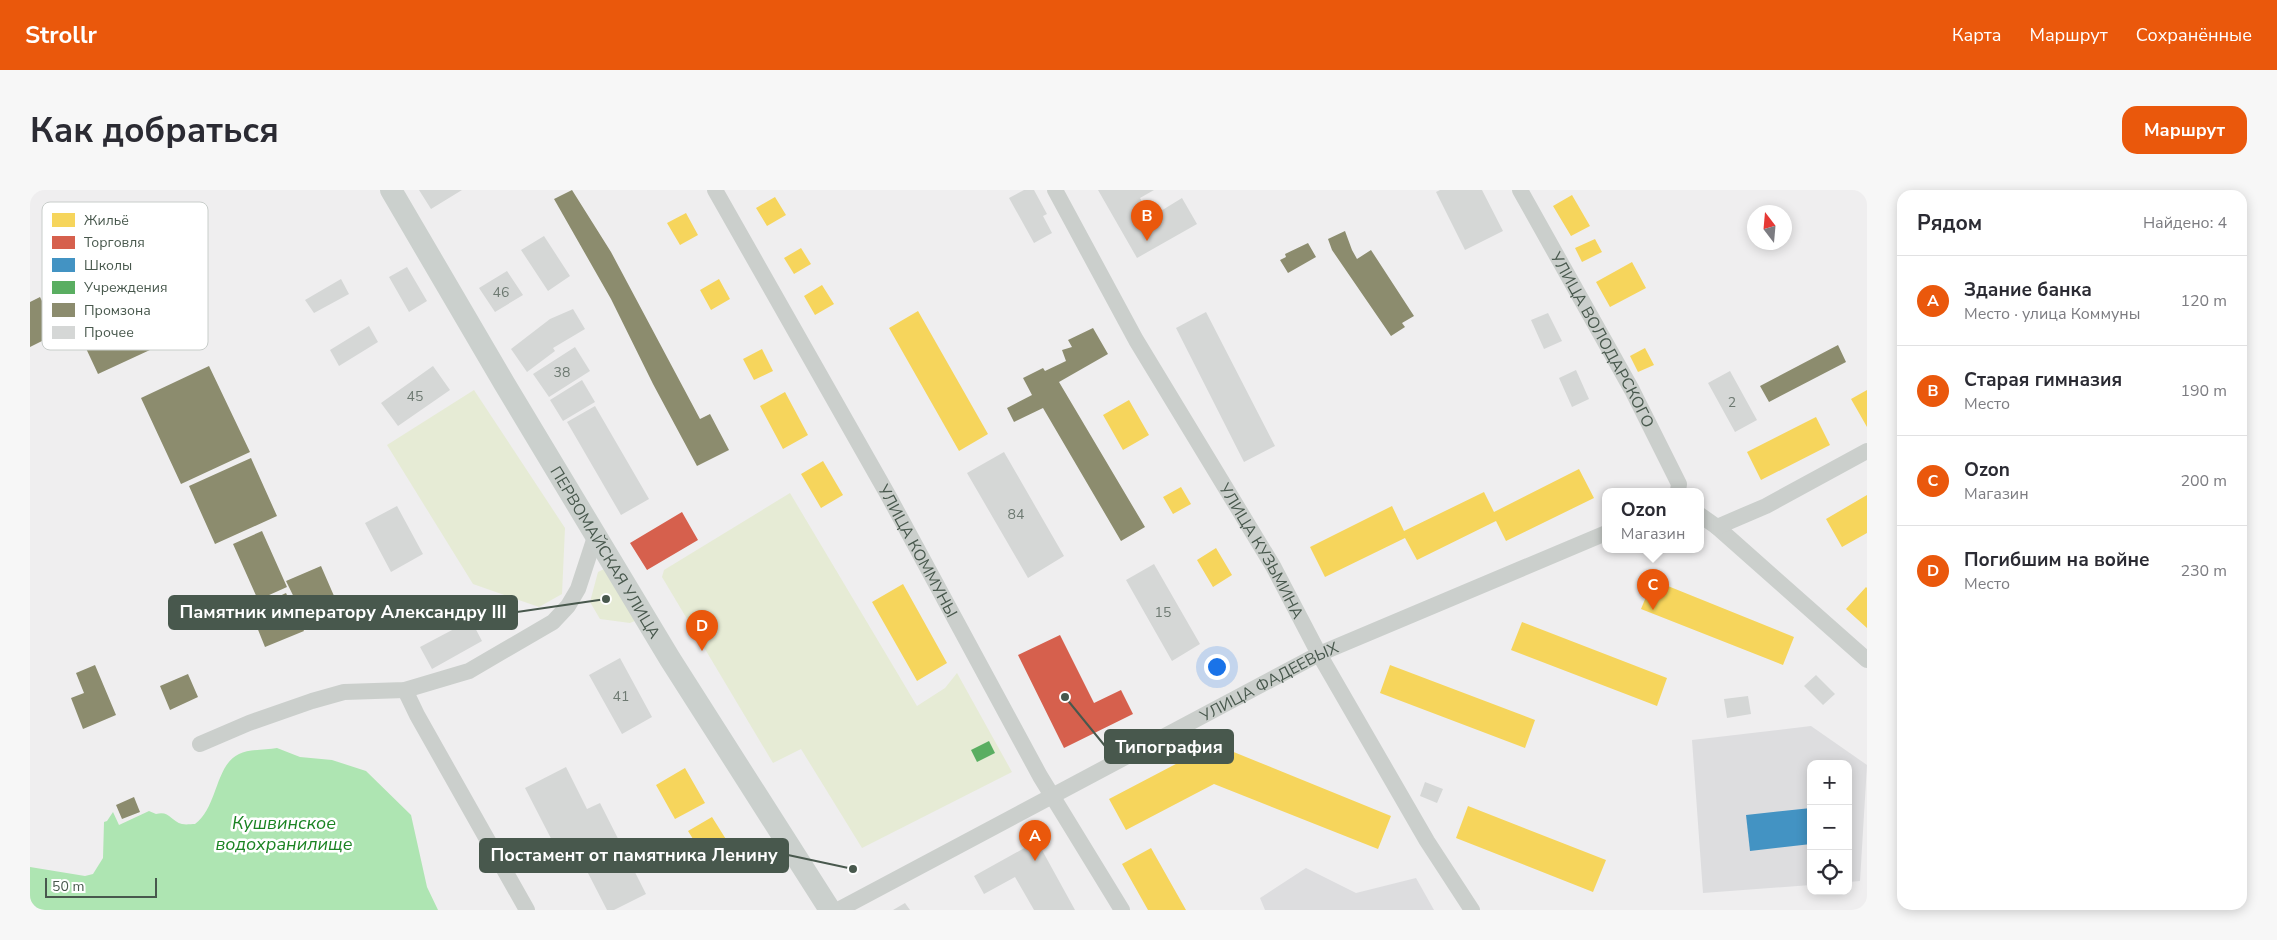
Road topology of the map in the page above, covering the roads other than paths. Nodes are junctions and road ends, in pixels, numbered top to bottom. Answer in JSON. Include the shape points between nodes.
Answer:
{"nodes":[{"id":1,"x":391,"y":190,"type":"edge"},
{"id":2,"x":715,"y":190,"type":"edge"},
{"id":3,"x":1055,"y":190,"type":"edge"},
{"id":4,"x":1520,"y":190,"type":"edge"},
{"id":5,"x":1867,"y":451,"type":"edge"},
{"id":6,"x":1678,"y":488,"type":"edge"},
{"id":7,"x":1704,"y":518,"type":"edge"},
{"id":8,"x":1717,"y":527,"type":"junction"},
{"id":9,"x":596,"y":534,"type":"junction"},
{"id":10,"x":1602,"y":535,"type":"edge"},
{"id":11,"x":1319,"y":654,"type":"junction"},
{"id":12,"x":1867,"y":660,"type":"edge"},
{"id":13,"x":405,"y":690,"type":"junction"},
{"id":14,"x":200,"y":744,"type":"dead end"},
{"id":15,"x":1051,"y":795,"type":"junction"},
{"id":16,"x":527,"y":910,"type":"edge"},
{"id":17,"x":830,"y":910,"type":"edge"},
{"id":18,"x":838,"y":910,"type":"edge"},
{"id":19,"x":1122,"y":910,"type":"edge"},
{"id":20,"x":1472,"y":910,"type":"edge"}],
"edges":[{"from":1,"to":9,"type":"main road","name":"ПЕРВОМАЙСКАЯ УЛИЦА"},
{"from":2,"to":15,"type":"street","name":"УЛИЦА КОММУНЫ","via":[[888,495]]},
{"from":3,"to":11,"type":"street","name":"УЛИЦА КУЗЬМИНА","via":[[1136,340],[1273,566]]},
{"from":4,"to":6,"type":"street","name":"УЛИЦА ВОЛОДАРСКОГО","via":[[1632,390]]},
{"from":5,"to":8,"type":"street","via":[[1766,506]]},
{"from":7,"to":8,"type":"street"},
{"from":8,"to":12,"type":"street"},
{"from":9,"to":13,"type":"street","via":[[578,589],[553,622],[469,671]]},
{"from":9,"to":17,"type":"main road","name":"ПЕРВОМАЙСКАЯ УЛИЦА","via":[[670,659]]},
{"from":10,"to":11,"type":"street","name":"УЛИЦА ФАДЕЕВЫХ"},
{"from":11,"to":15,"type":"street","name":"УЛИЦА ФАДЕЕВЫХ"},
{"from":11,"to":20,"type":"street","name":"УЛИЦА КУЗЬМИНА","via":[[1427,841]]},
{"from":13,"to":14,"type":"street","via":[[344,692],[258,720]]},
{"from":13,"to":16,"type":"street"},
{"from":15,"to":18,"type":"street","name":"УЛИЦА ФАДЕЕВЫХ"},
{"from":15,"to":19,"type":"street","name":"УЛИЦА КОММУНЫ"}]}
